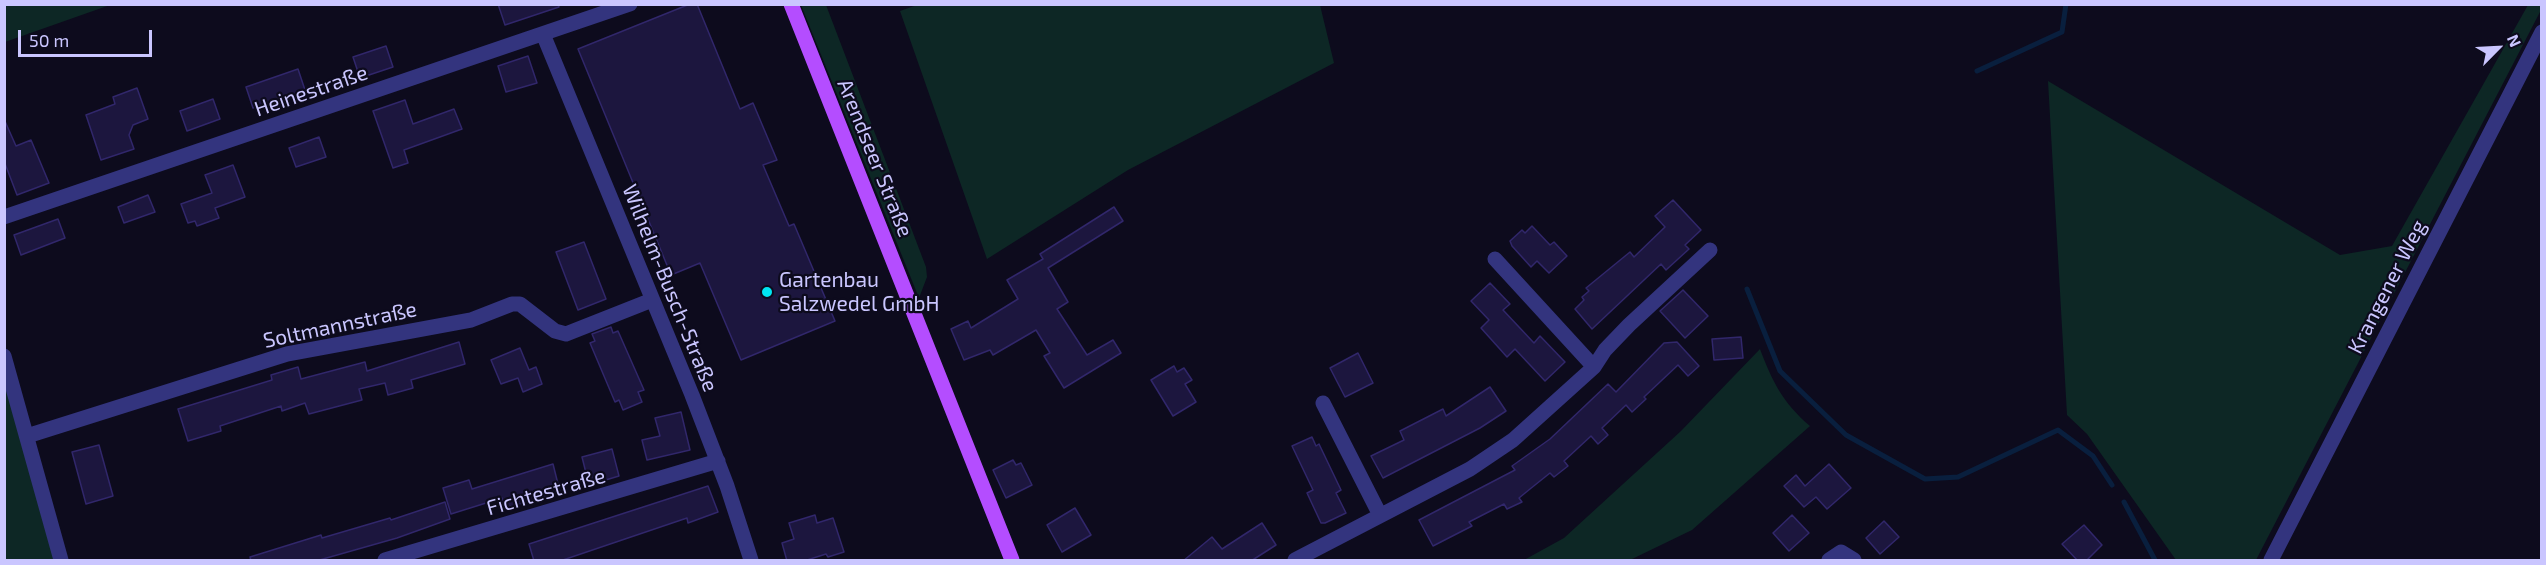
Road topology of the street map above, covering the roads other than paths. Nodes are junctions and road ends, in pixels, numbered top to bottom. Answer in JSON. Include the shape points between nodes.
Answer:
{"nodes":[{"id":1,"x":630,"y":4,"type":"edge"},
{"id":2,"x":791,"y":4,"type":"edge"},
{"id":3,"x":2541,"y":32,"type":"edge"},
{"id":4,"x":543,"y":34,"type":"junction"},
{"id":5,"x":4,"y":217,"type":"edge"},
{"id":6,"x":1710,"y":250,"type":"dead end"},
{"id":7,"x":1495,"y":259,"type":"dead end"},
{"id":8,"x":652,"y":300,"type":"junction"},
{"id":9,"x":4,"y":356,"type":"edge"},
{"id":10,"x":1594,"y":367,"type":"junction"},
{"id":11,"x":1323,"y":403,"type":"dead end"},
{"id":12,"x":27,"y":436,"type":"junction"},
{"id":13,"x":718,"y":461,"type":"junction"},
{"id":14,"x":1380,"y":515,"type":"junction"},
{"id":15,"x":61,"y":561,"type":"edge"},
{"id":16,"x":385,"y":561,"type":"edge"},
{"id":17,"x":751,"y":561,"type":"edge"},
{"id":18,"x":1012,"y":561,"type":"edge"},
{"id":19,"x":1295,"y":561,"type":"edge"},
{"id":20,"x":1829,"y":561,"type":"edge"},
{"id":21,"x":1854,"y":561,"type":"edge"},
{"id":22,"x":2271,"y":561,"type":"edge"}],
"edges":[{"from":1,"to":4,"type":"street","name":"Heinestraße"},
{"from":2,"to":18,"type":"main road","name":"Arendseer Straße"},
{"from":3,"to":22,"type":"street","name":"Krangener Weg"},
{"from":4,"to":5,"type":"street","name":"Heinestraße"},
{"from":4,"to":8,"type":"street","name":"Wilhelm-Busch-Straße"},
{"from":6,"to":10,"type":"street","via":[[1629,325]]},
{"from":7,"to":10,"type":"street"},
{"from":8,"to":12,"type":"street","name":"Soltmannstraße","via":[[566,334],[555,331],[519,304],[512,304],[471,320],[287,354]]},
{"from":8,"to":13,"type":"street","name":"Wilhelm-Busch-Straße"},
{"from":9,"to":12,"type":"street"},
{"from":10,"to":14,"type":"street","via":[[1495,453],[1457,477]]},
{"from":11,"to":14,"type":"street"},
{"from":12,"to":15,"type":"street"},
{"from":13,"to":16,"type":"street","name":"Fichtestraße"},
{"from":13,"to":17,"type":"street","name":"Wilhelm-Busch-Straße"},
{"from":14,"to":19,"type":"street"},
{"from":20,"to":21,"type":"street","via":[[1841,552]]}]}
